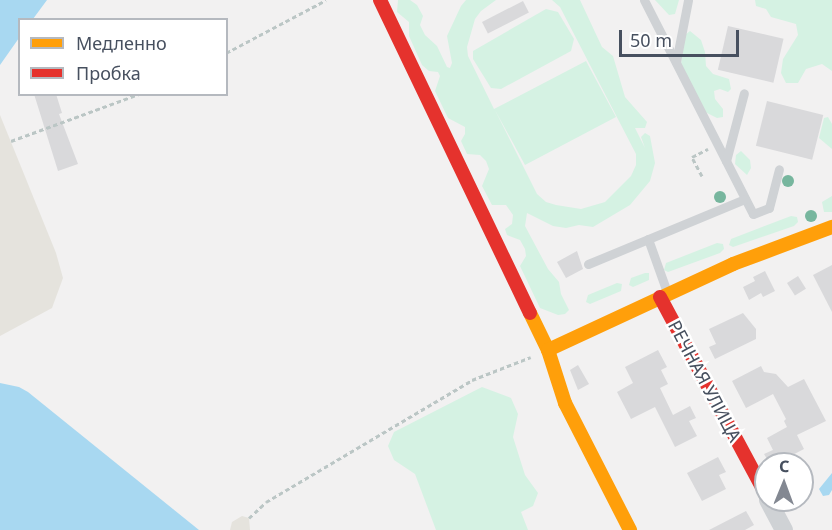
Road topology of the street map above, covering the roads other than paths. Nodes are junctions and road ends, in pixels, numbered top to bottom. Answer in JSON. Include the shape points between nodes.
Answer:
{"nodes":[{"id":1,"x":380,"y":0,"type":"edge"},
{"id":2,"x":644,"y":0,"type":"edge"},
{"id":3,"x":688,"y":0,"type":"edge"},
{"id":4,"x":676,"y":62,"type":"junction"},
{"id":5,"x":744,"y":93,"type":"dead end"},
{"id":6,"x":726,"y":161,"type":"junction"},
{"id":7,"x":779,"y":169,"type":"dead end"},
{"id":8,"x":745,"y":199,"type":"junction"},
{"id":9,"x":832,"y":227,"type":"edge"},
{"id":10,"x":648,"y":239,"type":"junction"},
{"id":11,"x":588,"y":264,"type":"dead end"},
{"id":12,"x":664,"y":296,"type":"junction"},
{"id":13,"x":548,"y":350,"type":"junction"},
{"id":14,"x":754,"y":472,"type":"edge"},
{"id":15,"x":774,"y":512,"type":"edge"},
{"id":16,"x":630,"y":530,"type":"edge"},
{"id":17,"x":784,"y":530,"type":"edge"}],
"edges":[{"from":1,"to":13,"type":"street"},
{"from":2,"to":4,"type":"lane"},
{"from":3,"to":4,"type":"lane"},
{"from":4,"to":6,"type":"lane"},
{"from":5,"to":6,"type":"lane"},
{"from":6,"to":8,"type":"lane"},
{"from":7,"to":8,"type":"lane","via":[[769,208],[753,214]]},
{"from":8,"to":10,"type":"lane"},
{"from":9,"to":12,"type":"street","via":[[734,264]]},
{"from":10,"to":11,"type":"lane"},
{"from":10,"to":12,"type":"lane"},
{"from":12,"to":13,"type":"street"},
{"from":12,"to":14,"type":"street","name":"РЕЧНАЯ УЛИЦА"},
{"from":13,"to":16,"type":"street","via":[[565,403]]},
{"from":15,"to":17,"type":"street"}]}
